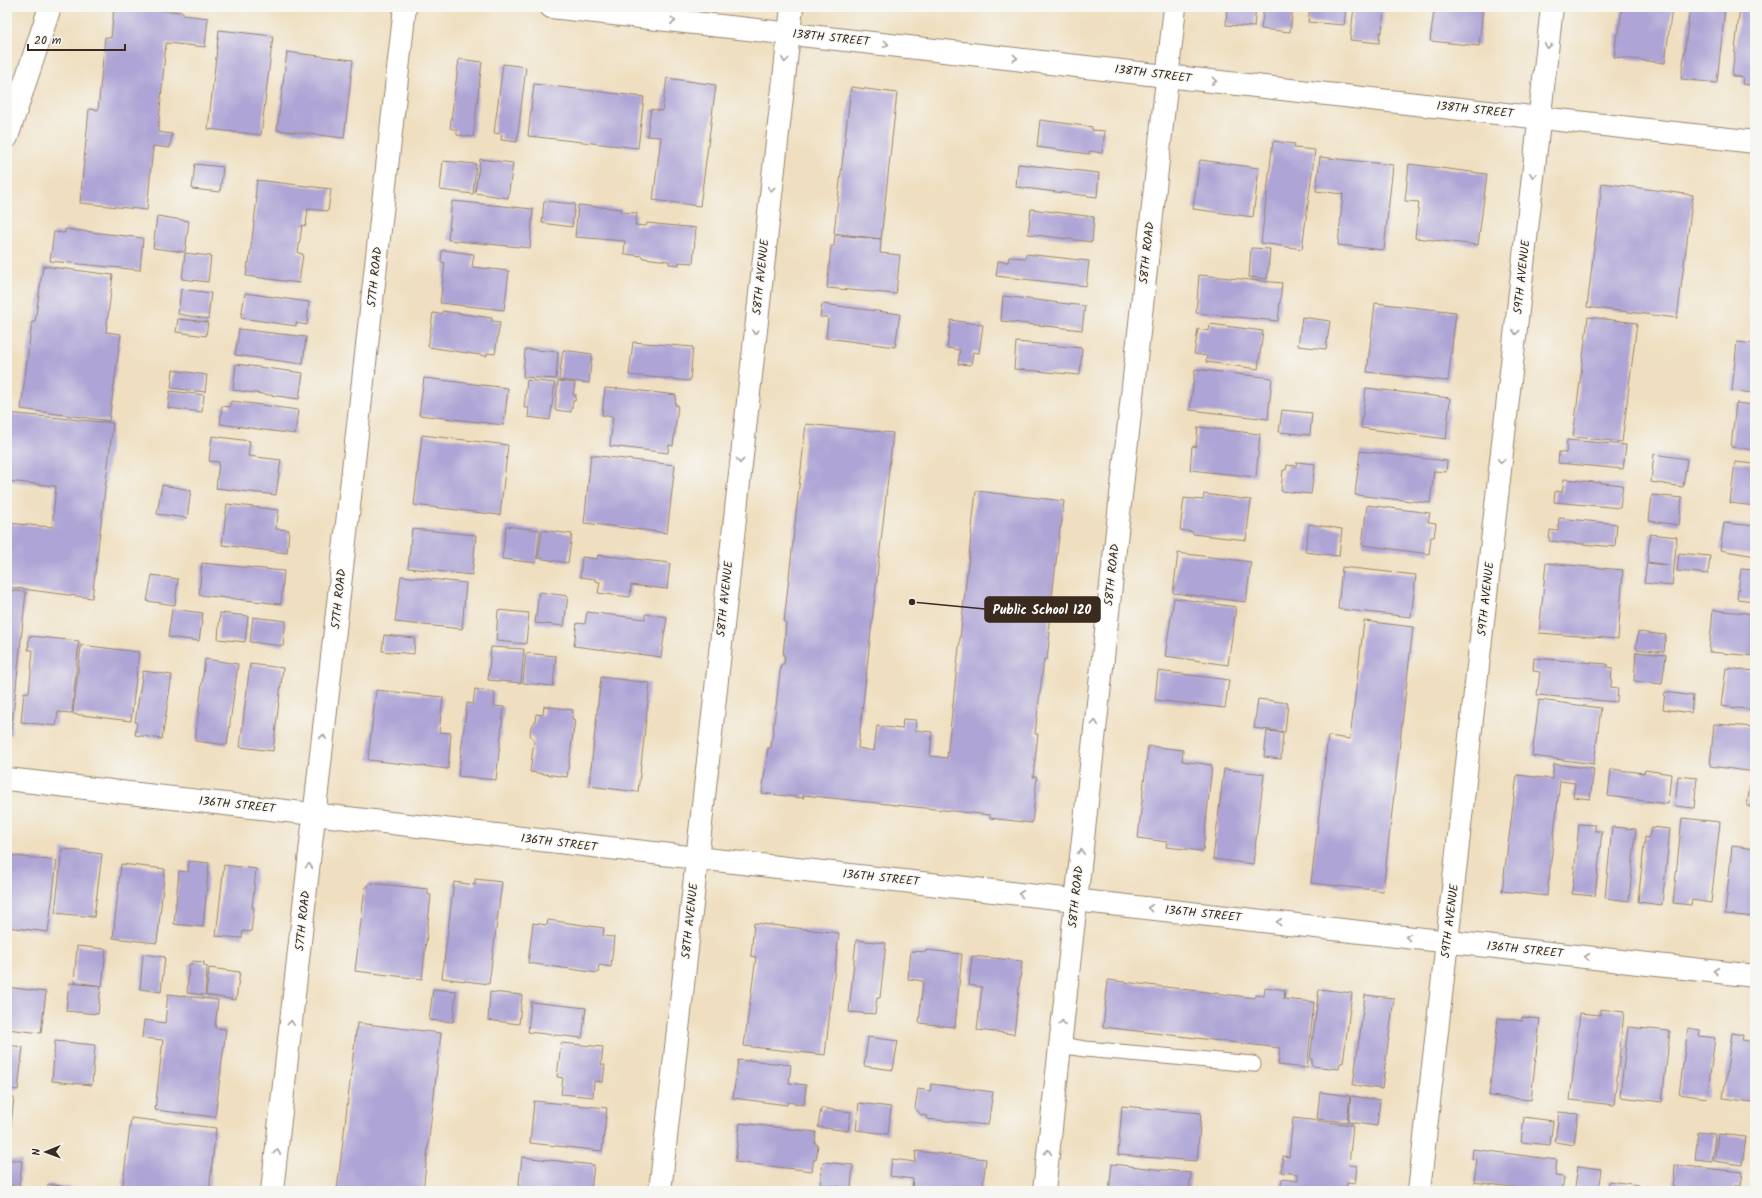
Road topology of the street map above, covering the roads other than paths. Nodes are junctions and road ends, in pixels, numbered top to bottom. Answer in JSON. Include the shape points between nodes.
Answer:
{"nodes":[{"id":1,"x":50,"y":7,"type":"edge"},
{"id":2,"x":405,"y":7,"type":"edge"},
{"id":3,"x":551,"y":7,"type":"edge"},
{"id":4,"x":792,"y":7,"type":"edge"},
{"id":5,"x":1175,"y":7,"type":"edge"},
{"id":6,"x":1552,"y":7,"type":"edge"},
{"id":7,"x":788,"y":34,"type":"junction"},
{"id":8,"x":1167,"y":76,"type":"junction"},
{"id":9,"x":1540,"y":118,"type":"junction"},
{"id":10,"x":7,"y":137,"type":"edge"},
{"id":11,"x":1755,"y":142,"type":"edge"},
{"id":12,"x":7,"y":780,"type":"edge"},
{"id":13,"x":315,"y":814,"type":"junction"},
{"id":14,"x":697,"y":858,"type":"junction"},
{"id":15,"x":1076,"y":900,"type":"junction"},
{"id":16,"x":1447,"y":941,"type":"junction"},
{"id":17,"x":1755,"y":976,"type":"edge"},
{"id":18,"x":1060,"y":1045,"type":"junction"},
{"id":19,"x":1253,"y":1064,"type":"dead end"},
{"id":20,"x":272,"y":1191,"type":"edge"},
{"id":21,"x":660,"y":1191,"type":"edge"},
{"id":22,"x":1044,"y":1191,"type":"edge"},
{"id":23,"x":1419,"y":1191,"type":"edge"}],
"edges":[{"from":1,"to":10,"type":"street"},
{"from":13,"to":2,"type":"street","name":"57TH ROAD","one_way":true},
{"from":3,"to":7,"type":"street","name":"138TH STREET","one_way":true},
{"from":4,"to":7,"type":"street","name":"58TH AVENUE"},
{"from":5,"to":8,"type":"street","name":"58TH ROAD"},
{"from":6,"to":9,"type":"street","name":"59TH AVENUE","one_way":true},
{"from":7,"to":8,"type":"street","name":"138TH STREET","one_way":true},
{"from":7,"to":14,"type":"street","name":"58TH AVENUE","one_way":true},
{"from":8,"to":9,"type":"street","name":"138TH STREET","one_way":true},
{"from":15,"to":8,"type":"street","name":"58TH ROAD","one_way":true},
{"from":9,"to":11,"type":"street","name":"138TH STREET"},
{"from":9,"to":16,"type":"street","name":"59TH AVENUE","one_way":true},
{"from":12,"to":13,"type":"street","name":"136TH STREET"},
{"from":13,"to":14,"type":"street","name":"136TH STREET"},
{"from":20,"to":13,"type":"street","name":"57TH ROAD","one_way":true},
{"from":15,"to":14,"type":"street","name":"136TH STREET","one_way":true},
{"from":14,"to":21,"type":"street","name":"58TH AVENUE"},
{"from":16,"to":15,"type":"street","name":"136TH STREET","one_way":true},
{"from":18,"to":15,"type":"street","name":"58TH ROAD","one_way":true},
{"from":17,"to":16,"type":"street","name":"136TH STREET","one_way":true},
{"from":16,"to":23,"type":"street","name":"59TH AVENUE"},
{"from":18,"to":19,"type":"lane"},
{"from":22,"to":18,"type":"street","name":"58TH ROAD","one_way":true}]}
